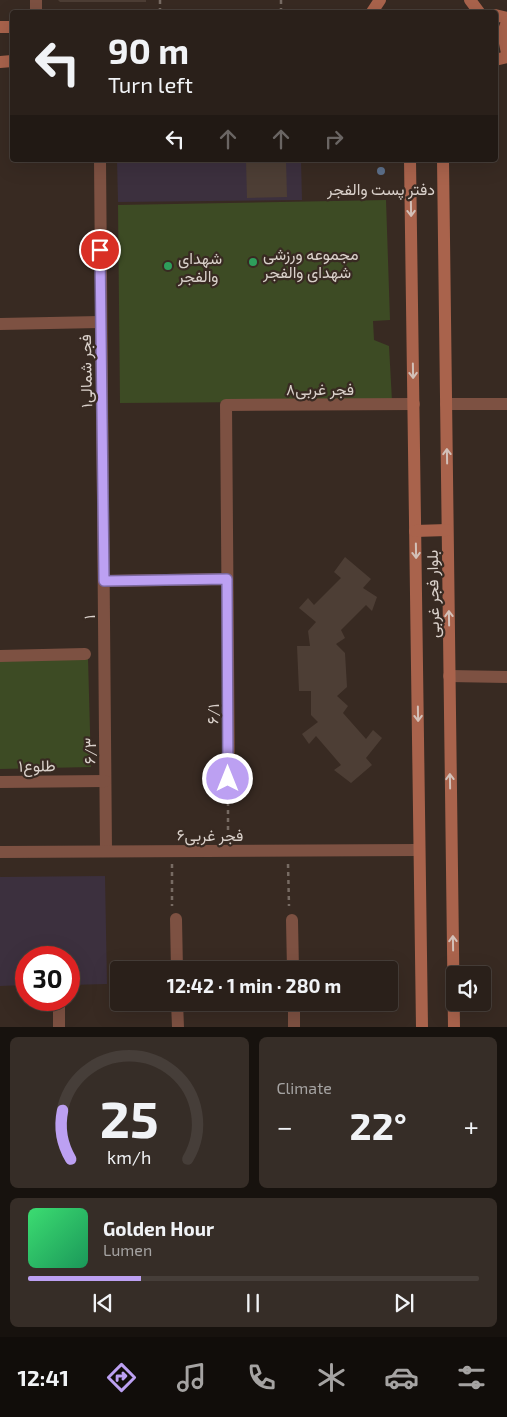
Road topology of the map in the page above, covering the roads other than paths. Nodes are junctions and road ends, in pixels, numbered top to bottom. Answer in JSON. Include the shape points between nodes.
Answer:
{"nodes":[{"id":1,"x":470,"y":0,"type":"edge"},
{"id":2,"x":478,"y":10,"type":"edge"},
{"id":3,"x":507,"y":22,"type":"edge"},
{"id":4,"x":507,"y":53,"type":"edge"},
{"id":5,"x":100,"y":162,"type":"edge"},
{"id":6,"x":410,"y":162,"type":"edge"},
{"id":7,"x":443,"y":162,"type":"edge"},
{"id":8,"x":100,"y":322,"type":"junction"},
{"id":9,"x":0,"y":324,"type":"edge"},
{"id":10,"x":414,"y":404,"type":"junction"},
{"id":11,"x":446,"y":404,"type":"junction"},
{"id":12,"x":507,"y":404,"type":"edge"},
{"id":13,"x":226,"y":405,"type":"joint"},
{"id":14,"x":415,"y":530,"type":"junction"},
{"id":15,"x":448,"y":530,"type":"junction"},
{"id":16,"x":227,"y":579,"type":"junction"},
{"id":17,"x":104,"y":581,"type":"junction"},
{"id":18,"x":105,"y":653,"type":"joint"},
{"id":19,"x":85,"y":654,"type":"dead end"},
{"id":20,"x":0,"y":656,"type":"edge"},
{"id":21,"x":449,"y":676,"type":"junction"},
{"id":22,"x":507,"y":677,"type":"edge"},
{"id":23,"x":228,"y":779,"type":"road end"},
{"id":24,"x":105,"y":781,"type":"junction"},
{"id":25,"x":0,"y":782,"type":"edge"},
{"id":26,"x":106,"y":850,"type":"junction"},
{"id":27,"x":419,"y":850,"type":"junction"},
{"id":28,"x":0,"y":852,"type":"edge"},
{"id":29,"x":176,"y":919,"type":"road end"},
{"id":30,"x":292,"y":920,"type":"road end"},
{"id":31,"x":177,"y":961,"type":"edge"},
{"id":32,"x":293,"y":961,"type":"edge"},
{"id":33,"x":59,"y":1011,"type":"edge"},
{"id":34,"x":177,"y":1011,"type":"edge"},
{"id":35,"x":294,"y":1011,"type":"edge"},
{"id":36,"x":59,"y":1027,"type":"edge"},
{"id":37,"x":178,"y":1027,"type":"edge"},
{"id":38,"x":294,"y":1027,"type":"edge"},
{"id":39,"x":422,"y":1027,"type":"edge"},
{"id":40,"x":454,"y":1027,"type":"edge"}],
"edges":[{"from":1,"to":2,"type":"main road"},
{"from":3,"to":4,"type":"main road","via":[[503,33]]},
{"from":5,"to":8,"type":"street","name":"فجر شمالی۱"},
{"from":6,"to":10,"type":"main road","name":"بلوار فجر غربی","one_way":true},
{"from":7,"to":11,"type":"main road","name":"بلوار فجر غربی"},
{"from":8,"to":9,"type":"street"},
{"from":8,"to":17,"type":"street","name":"فجر شمالی۱"},
{"from":10,"to":13,"type":"street","name":"فجر غربی۸"},
{"from":10,"to":14,"type":"main road","name":"بلوار فجر غربی"},
{"from":11,"to":12,"type":"street"},
{"from":15,"to":11,"type":"main road","name":"بلوار فجر غربی","one_way":true},
{"from":13,"to":16,"type":"street","name":"۶/۱"},
{"from":14,"to":15,"type":"main road"},
{"from":14,"to":27,"type":"main road","name":"بلوار فجر غربی","one_way":true},
{"from":21,"to":15,"type":"main road","name":"بلوار فجر غربی","one_way":true},
{"from":16,"to":17,"type":"street"},
{"from":16,"to":23,"type":"street","name":"۶/۱"},
{"from":17,"to":18,"type":"street","name":"۱"},
{"from":18,"to":24,"type":"street","name":"۶/۳"},
{"from":19,"to":20,"type":"street"},
{"from":21,"to":22,"type":"street"},
{"from":40,"to":21,"type":"main road","name":"بلوار فجر غربی","one_way":true},
{"from":24,"to":25,"type":"street","name":"طلوع۱"},
{"from":24,"to":26,"type":"street","name":"۶/۳"},
{"from":26,"to":27,"type":"street","name":"فجر غربی۶"},
{"from":26,"to":28,"type":"street","name":"فجر غربی۶"},
{"from":27,"to":39,"type":"main road","name":"بلوار فجر غربی"},
{"from":29,"to":31,"type":"street"},
{"from":30,"to":32,"type":"street"},
{"from":33,"to":36,"type":"street"},
{"from":34,"to":37,"type":"street"},
{"from":35,"to":38,"type":"street"}]}
